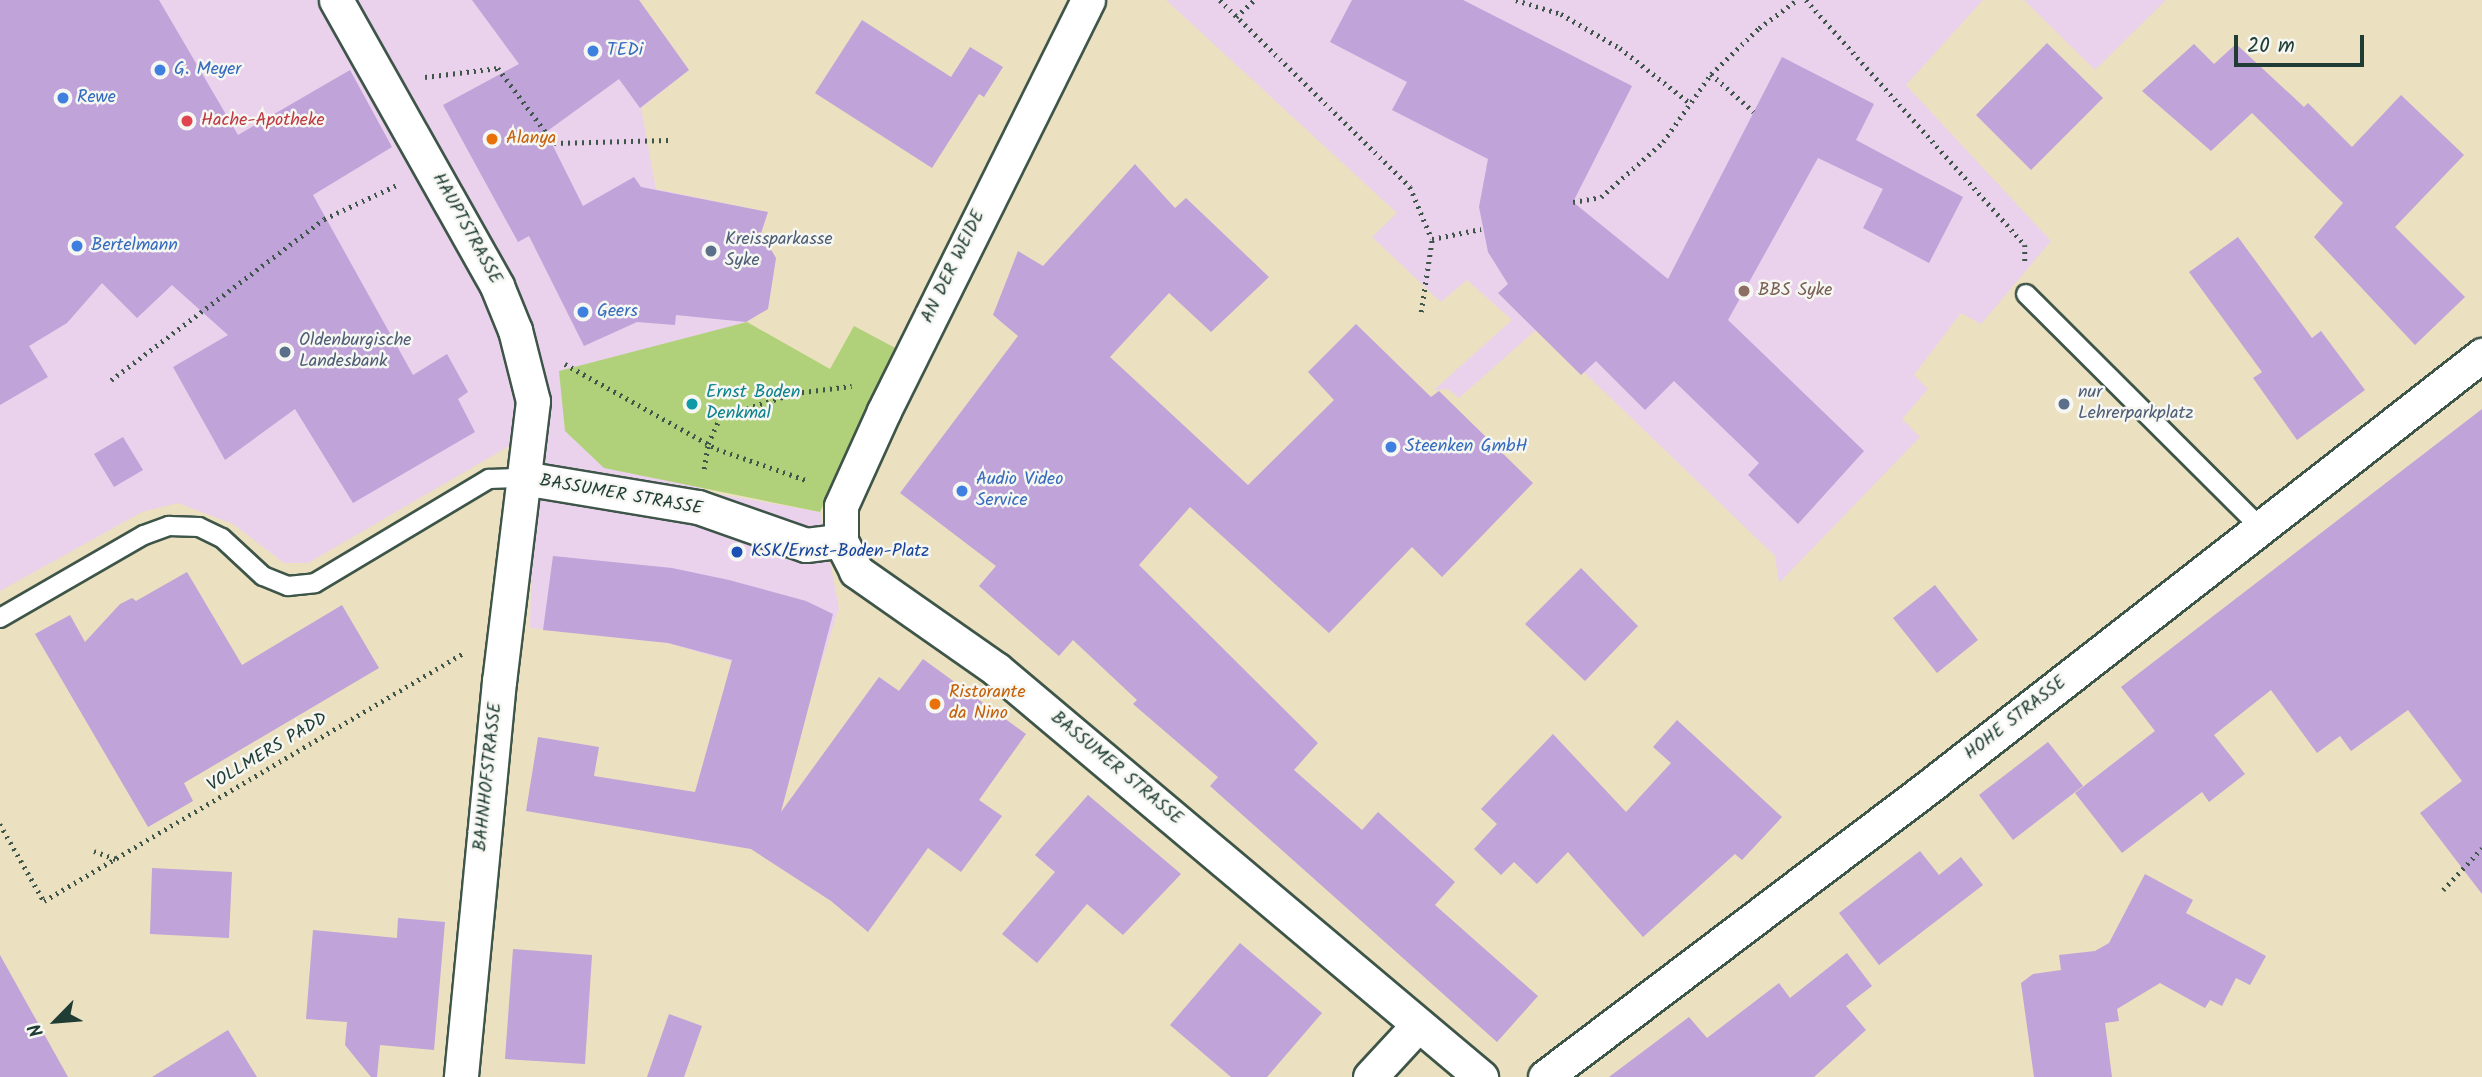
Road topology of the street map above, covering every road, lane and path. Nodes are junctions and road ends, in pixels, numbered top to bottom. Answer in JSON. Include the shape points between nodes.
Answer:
{"nodes":[{"id":1,"x":336,"y":0,"type":"edge"},
{"id":2,"x":1088,"y":0,"type":"edge"},
{"id":3,"x":1220,"y":0,"type":"edge"},
{"id":4,"x":1254,"y":0,"type":"edge"},
{"id":5,"x":1516,"y":0,"type":"edge"},
{"id":6,"x":1797,"y":0,"type":"edge"},
{"id":7,"x":1806,"y":0,"type":"edge"},
{"id":8,"x":1236,"y":16,"type":"junction"},
{"id":9,"x":1711,"y":74,"type":"junction"},
{"id":10,"x":382,"y":82,"type":"junction"},
{"id":11,"x":1690,"y":103,"type":"junction"},
{"id":12,"x":1754,"y":112,"type":"dead end"},
{"id":13,"x":669,"y":139,"type":"dead end"},
{"id":14,"x":433,"y":169,"type":"junction"},
{"id":15,"x":1573,"y":202,"type":"dead end"},
{"id":16,"x":1481,"y":229,"type":"dead end"},
{"id":17,"x":1432,"y":239,"type":"junction"},
{"id":18,"x":2025,"y":293,"type":"joint"},
{"id":19,"x":1421,"y":312,"type":"dead end"},
{"id":20,"x":515,"y":330,"type":"junction"},
{"id":21,"x":2482,"y":355,"type":"edge"},
{"id":22,"x":111,"y":380,"type":"dead end"},
{"id":23,"x":892,"y":393,"type":"junction"},
{"id":24,"x":708,"y":444,"type":"junction"},
{"id":25,"x":523,"y":478,"type":"junction"},
{"id":26,"x":846,"y":494,"type":"junction"},
{"id":27,"x":698,"y":508,"type":"junction"},
{"id":28,"x":2262,"y":529,"type":"junction"},
{"id":29,"x":841,"y":541,"type":"junction"},
{"id":30,"x":0,"y":618,"type":"edge"},
{"id":31,"x":506,"y":628,"type":"junction"},
{"id":32,"x":0,"y":824,"type":"edge"},
{"id":33,"x":2482,"y":848,"type":"edge"},
{"id":34,"x":94,"y":850,"type":"dead end"},
{"id":35,"x":117,"y":859,"type":"junction"},
{"id":36,"x":2444,"y":890,"type":"dead end"},
{"id":37,"x":1418,"y":1025,"type":"junction"},
{"id":38,"x":461,"y":1077,"type":"edge"},
{"id":39,"x":1370,"y":1077,"type":"edge"},
{"id":40,"x":1481,"y":1077,"type":"edge"},
{"id":41,"x":1545,"y":1077,"type":"edge"}],
"edges":[{"from":1,"to":10,"type":"street","name":"HAUPTSTRASSE"},
{"from":2,"to":23,"type":"street","name":"AN DER WEIDE"},
{"from":3,"to":8,"type":"path"},
{"from":4,"to":8,"type":"path"},
{"from":5,"to":11,"type":"path","via":[[1561,14],[1620,48]]},
{"from":6,"to":9,"type":"path","via":[[1759,28]]},
{"from":7,"to":18,"type":"path","via":[[2025,245]]},
{"from":8,"to":17,"type":"path","via":[[1410,187]]},
{"from":9,"to":11,"type":"path"},
{"from":9,"to":12,"type":"path"},
{"from":10,"to":13,"type":"path","via":[[498,68],[554,143]]},
{"from":10,"to":14,"type":"street","name":"HAUPTSTRASSE"},
{"from":11,"to":15,"type":"path","via":[[1663,142],[1601,198]]},
{"from":14,"to":20,"type":"street","name":"HAUPTSTRASSE","via":[[498,286]]},
{"from":14,"to":22,"type":"path","via":[[324,219]]},
{"from":16,"to":17,"type":"path"},
{"from":17,"to":19,"type":"path"},
{"from":18,"to":28,"type":"lane"},
{"from":20,"to":24,"type":"path","via":[[577,372]]},
{"from":20,"to":25,"type":"street","name":"HAUPTSTRASSE","via":[[533,401]]},
{"from":21,"to":28,"type":"street","name":"HOHE STRASSE"},
{"from":23,"to":24,"type":"path","via":[[851,386],[794,393],[720,417]]},
{"from":23,"to":26,"type":"street","name":"AN DER WEIDE"},
{"from":24,"to":26,"type":"path"},
{"from":24,"to":27,"type":"path"},
{"from":25,"to":27,"type":"street","name":"BASSUMER STRASSE"},
{"from":25,"to":30,"type":"lane","via":[[489,479],[315,583],[288,586],[263,576],[222,538],[200,527],[169,526],[144,535]]},
{"from":25,"to":31,"type":"street","name":"BAHNHOFSTRASSE"},
{"from":26,"to":29,"type":"street","name":"AN DER WEIDE","via":[[841,506]]},
{"from":27,"to":29,"type":"street","name":"BASSUMER STRASSE","via":[[806,545]]},
{"from":28,"to":41,"type":"street","name":"HOHE STRASSE"},
{"from":29,"to":37,"type":"street","name":"BASSUMER STRASSE","via":[[856,571],[996,669]]},
{"from":31,"to":35,"type":"path","name":"VOLLMERS PADD"},
{"from":31,"to":38,"type":"street","name":"BAHNHOFSTRASSE"},
{"from":32,"to":35,"type":"path","name":"VOLLMERS PADD","via":[[44,901]]},
{"from":33,"to":36,"type":"path"},
{"from":34,"to":35,"type":"path"},
{"from":37,"to":39,"type":"street"},
{"from":37,"to":40,"type":"street","name":"BASSUMER STRASSE"}]}
